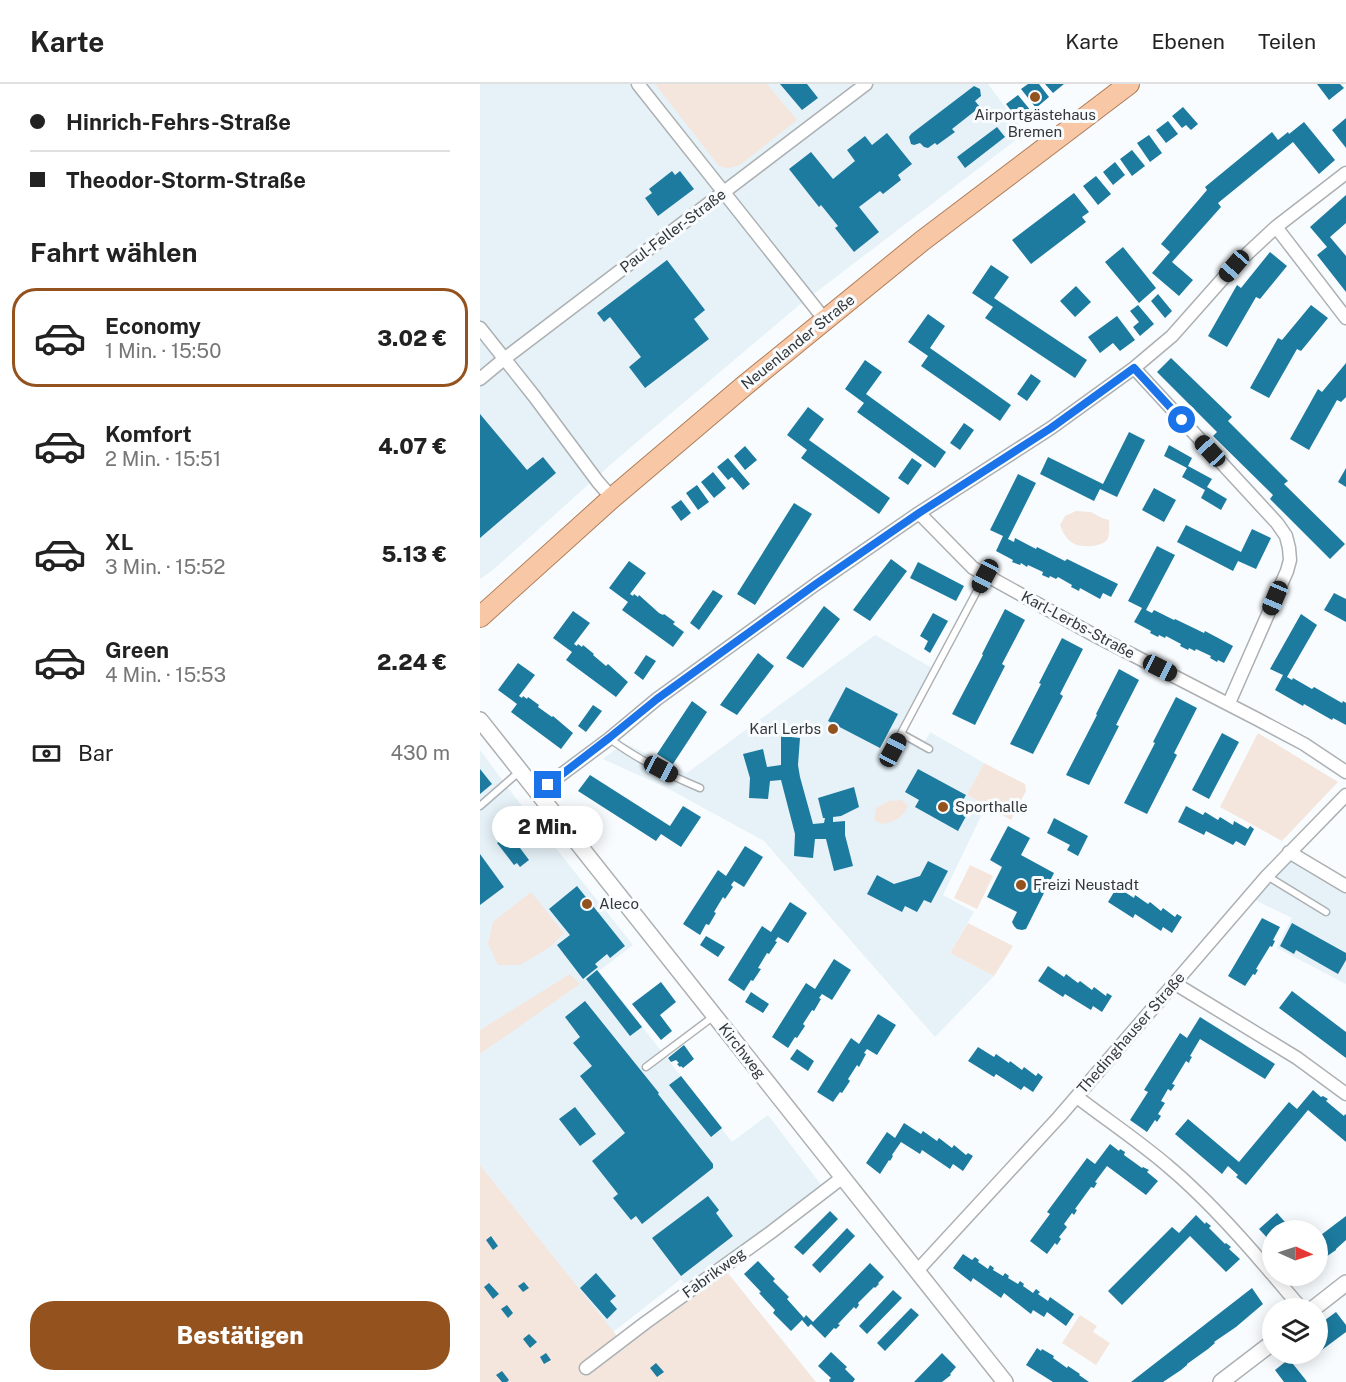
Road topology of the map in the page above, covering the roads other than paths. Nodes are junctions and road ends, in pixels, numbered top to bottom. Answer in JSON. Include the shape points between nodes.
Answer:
{"nodes":[{"id":1,"x":638,"y":84,"type":"edge"},
{"id":2,"x":866,"y":84,"type":"edge"},
{"id":3,"x":1129,"y":84,"type":"edge"},
{"id":4,"x":1346,"y":173,"type":"edge"},
{"id":5,"x":723,"y":193,"type":"junction"},
{"id":6,"x":1276,"y":227,"type":"junction"},
{"id":7,"x":1346,"y":318,"type":"edge"},
{"id":8,"x":825,"y":320,"type":"junction"},
{"id":9,"x":480,"y":328,"type":"edge"},
{"id":10,"x":504,"y":359,"type":"junction"},
{"id":11,"x":1134,"y":368,"type":"junction"},
{"id":12,"x":480,"y":379,"type":"edge"},
{"id":13,"x":612,"y":498,"type":"junction"},
{"id":14,"x":919,"y":513,"type":"junction"},
{"id":15,"x":985,"y":576,"type":"junction"},
{"id":16,"x":480,"y":617,"type":"edge"},
{"id":17,"x":1229,"y":704,"type":"junction"},
{"id":18,"x":480,"y":720,"type":"edge"},
{"id":19,"x":902,"y":734,"type":"junction"},
{"id":20,"x":609,"y":738,"type":"junction"},
{"id":21,"x":929,"y":749,"type":"dead end"},
{"id":22,"x":890,"y":754,"type":"dead end"},
{"id":23,"x":520,"y":770,"type":"junction"},
{"id":24,"x":1346,"y":772,"type":"edge"},
{"id":25,"x":700,"y":788,"type":"dead end"},
{"id":26,"x":538,"y":792,"type":"junction"},
{"id":27,"x":1346,"y":795,"type":"edge"},
{"id":28,"x":480,"y":806,"type":"edge"},
{"id":29,"x":1289,"y":852,"type":"junction"},
{"id":30,"x":1267,"y":876,"type":"junction"},
{"id":31,"x":1346,"y":886,"type":"edge"},
{"id":32,"x":1326,"y":912,"type":"dead end"},
{"id":33,"x":1174,"y":983,"type":"junction"},
{"id":34,"x":714,"y":1015,"type":"junction"},
{"id":35,"x":646,"y":1067,"type":"dead end"},
{"id":36,"x":1346,"y":1094,"type":"edge"},
{"id":37,"x":1077,"y":1097,"type":"junction"},
{"id":38,"x":843,"y":1178,"type":"junction"},
{"id":39,"x":1262,"y":1261,"type":"edge"},
{"id":40,"x":917,"y":1271,"type":"junction"},
{"id":41,"x":1346,"y":1283,"type":"edge"},
{"id":42,"x":1283,"y":1286,"type":"edge"},
{"id":43,"x":1293,"y":1298,"type":"edge"},
{"id":44,"x":1327,"y":1298,"type":"edge"},
{"id":45,"x":1262,"y":1351,"type":"edge"},
{"id":46,"x":586,"y":1368,"type":"dead end"},
{"id":47,"x":1005,"y":1382,"type":"edge"},
{"id":48,"x":1221,"y":1382,"type":"edge"}],
"edges":[{"from":1,"to":5,"type":"street"},
{"from":2,"to":5,"type":"street","name":"Paul-Feller-Straße"},
{"from":3,"to":8,"type":"main road","name":"Neuenlander Straße"},
{"from":4,"to":6,"type":"street"},
{"from":5,"to":8,"type":"street"},
{"from":5,"to":10,"type":"street","name":"Paul-Feller-Straße"},
{"from":6,"to":7,"type":"street"},
{"from":6,"to":11,"type":"street","via":[[1234,266],[1172,336]]},
{"from":8,"to":13,"type":"main road","name":"Neuenlander Straße"},
{"from":9,"to":10,"type":"street"},
{"from":10,"to":12,"type":"street","name":"Paul-Feller-Straße"},
{"from":10,"to":13,"type":"street"},
{"from":11,"to":14,"type":"street","via":[[1051,428]]},
{"from":11,"to":17,"type":"street","via":[[1265,510],[1288,542],[1287,571]]},
{"from":13,"to":16,"type":"main road","name":"Neuenlander Straße"},
{"from":14,"to":15,"type":"street","name":"Karl-Lerbs-Straße"},
{"from":14,"to":20,"type":"street","via":[[789,603]]},
{"from":15,"to":17,"type":"street","name":"Karl-Lerbs-Straße"},
{"from":15,"to":19,"type":"lane"},
{"from":17,"to":24,"type":"street","name":"Karl-Lerbs-Straße","via":[[1304,744]]},
{"from":18,"to":23,"type":"street","name":"Kirchweg"},
{"from":19,"to":21,"type":"lane"},
{"from":19,"to":22,"type":"lane"},
{"from":20,"to":25,"type":"lane","via":[[624,750]]},
{"from":20,"to":26,"type":"street"},
{"from":23,"to":26,"type":"street","name":"Kirchweg"},
{"from":23,"to":28,"type":"lane"},
{"from":26,"to":34,"type":"street","name":"Kirchweg"},
{"from":27,"to":29,"type":"street","name":"Thedinghauser Straße"},
{"from":29,"to":30,"type":"street","name":"Thedinghauser Straße"},
{"from":29,"to":31,"type":"street"},
{"from":30,"to":32,"type":"lane"},
{"from":30,"to":33,"type":"street","name":"Thedinghauser Straße"},
{"from":33,"to":36,"type":"street","via":[[1297,1058]]},
{"from":33,"to":37,"type":"street","name":"Thedinghauser Straße"},
{"from":34,"to":35,"type":"lane"},
{"from":34,"to":38,"type":"street","name":"Kirchweg"},
{"from":37,"to":39,"type":"street","via":[[1168,1166]]},
{"from":37,"to":40,"type":"street","name":"Thedinghauser Straße"},
{"from":38,"to":40,"type":"street","name":"Kirchweg"},
{"from":38,"to":46,"type":"street","name":"Fabrikweg"},
{"from":40,"to":47,"type":"street","name":"Kirchweg"},
{"from":41,"to":44,"type":"street"},
{"from":42,"to":43,"type":"street"},
{"from":45,"to":48,"type":"street"}]}
